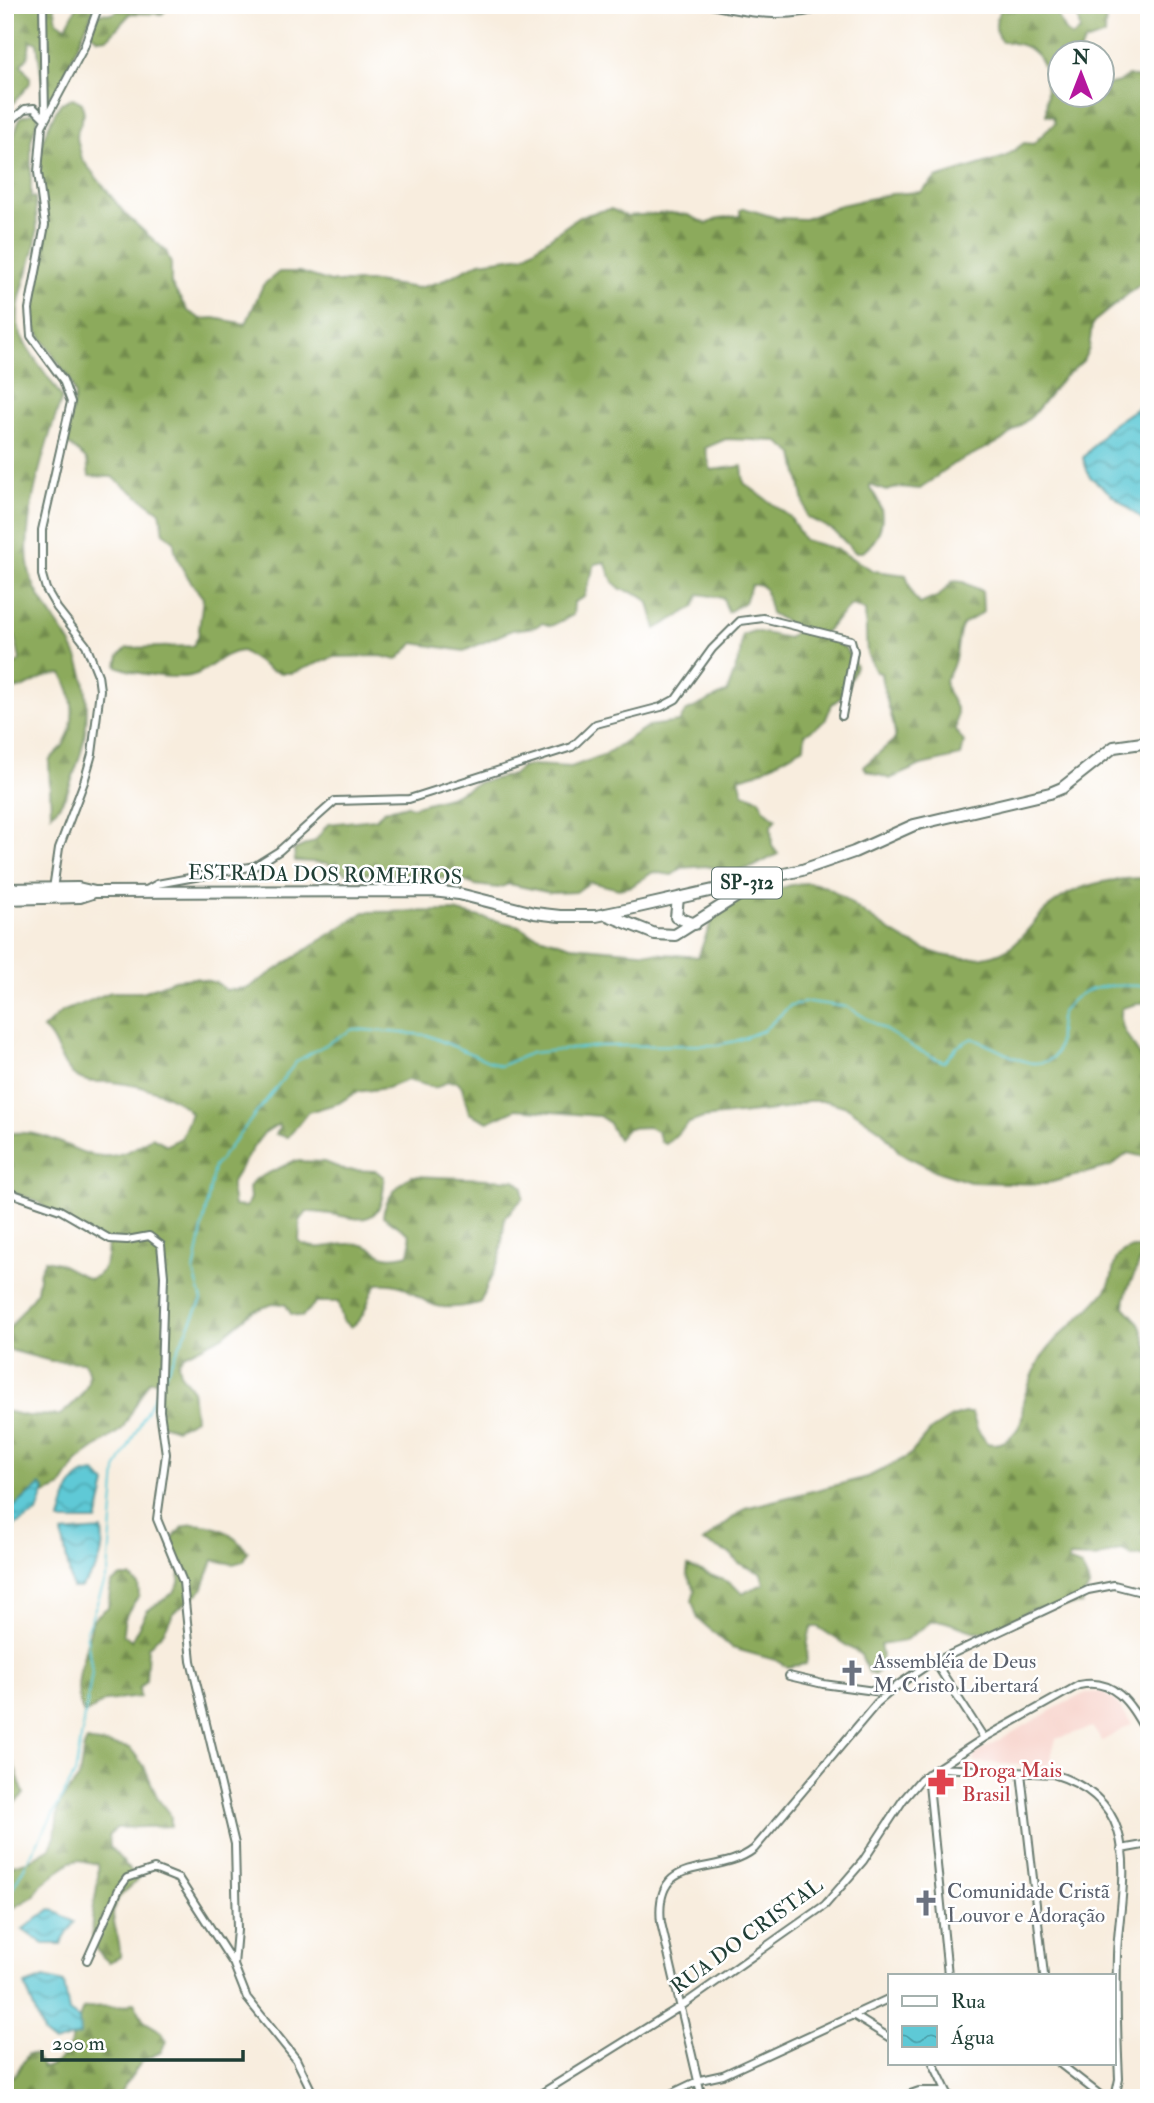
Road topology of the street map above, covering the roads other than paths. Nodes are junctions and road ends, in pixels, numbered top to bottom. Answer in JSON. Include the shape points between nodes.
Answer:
{"nodes":[{"id":1,"x":44,"y":5,"type":"edge"},
{"id":2,"x":99,"y":5,"type":"edge"},
{"id":3,"x":711,"y":5,"type":"edge"},
{"id":4,"x":835,"y":5,"type":"edge"},
{"id":5,"x":45,"y":119,"type":"junction"},
{"id":6,"x":5,"y":126,"type":"edge"},
{"id":7,"x":842,"y":716,"type":"dead end"},
{"id":8,"x":1149,"y":742,"type":"edge"},
{"id":9,"x":763,"y":879,"type":"junction"},
{"id":10,"x":5,"y":889,"type":"edge"},
{"id":11,"x":143,"y":892,"type":"junction"},
{"id":12,"x":52,"y":893,"type":"junction"},
{"id":13,"x":5,"y":898,"type":"edge"},
{"id":14,"x":678,"y":898,"type":"junction"},
{"id":15,"x":605,"y":914,"type":"junction"},
{"id":16,"x":695,"y":924,"type":"junction"},
{"id":17,"x":5,"y":1192,"type":"edge"},
{"id":18,"x":1149,"y":1594,"type":"edge"},
{"id":19,"x":935,"y":1662,"type":"junction"},
{"id":20,"x":789,"y":1676,"type":"dead end"},
{"id":21,"x":888,"y":1693,"type":"junction"},
{"id":22,"x":1149,"y":1737,"type":"edge"},
{"id":23,"x":984,"y":1738,"type":"junction"},
{"id":24,"x":939,"y":1768,"type":"junction"},
{"id":25,"x":1021,"y":1773,"type":"junction"},
{"id":26,"x":928,"y":1774,"type":"junction"},
{"id":27,"x":1149,"y":1844,"type":"edge"},
{"id":28,"x":1121,"y":1849,"type":"junction"},
{"id":29,"x":87,"y":1961,"type":"dead end"},
{"id":30,"x":233,"y":1965,"type":"junction"},
{"id":31,"x":948,"y":1974,"type":"edge"},
{"id":32,"x":1044,"y":1974,"type":"edge"},
{"id":33,"x":888,"y":1999,"type":"edge"},
{"id":34,"x":682,"y":2005,"type":"junction"},
{"id":35,"x":853,"y":2015,"type":"junction"},
{"id":36,"x":888,"y":2037,"type":"edge"},
{"id":37,"x":933,"y":2064,"type":"edge"},
{"id":38,"x":1060,"y":2064,"type":"edge"},
{"id":39,"x":701,"y":2080,"type":"junction"},
{"id":40,"x":944,"y":2091,"type":"junction"},
{"id":41,"x":314,"y":2098,"type":"edge"},
{"id":42,"x":534,"y":2098,"type":"edge"},
{"id":43,"x":662,"y":2098,"type":"edge"},
{"id":44,"x":702,"y":2098,"type":"edge"},
{"id":45,"x":899,"y":2098,"type":"edge"},
{"id":46,"x":950,"y":2098,"type":"edge"},
{"id":47,"x":1104,"y":2098,"type":"edge"},
{"id":48,"x":1115,"y":2098,"type":"edge"}],
"edges":[{"from":1,"to":5,"type":"street"},
{"from":2,"to":5,"type":"street","via":[[80,56]]},
{"from":3,"to":4,"type":"street","via":[[762,16]]},
{"from":5,"to":6,"type":"street","via":[[34,108],[25,109]]},
{"from":5,"to":12,"type":"street","via":[[38,154],[45,225],[28,326],[70,392],[71,402],[42,530],[42,575],[57,608],[86,645],[100,690],[89,763],[59,848]]},
{"from":7,"to":11,"type":"street","via":[[854,651],[851,640],[750,618],[729,629],[676,699],[661,707],[596,724],[572,747],[409,799],[335,801],[255,866],[157,884]]},
{"from":8,"to":9,"type":"main road","name":"ESTRADA DOS ROMEIROS","number":"SP-312","via":[[1114,747],[1050,793],[924,822],[832,860]]},
{"from":9,"to":14,"type":"main road","name":"ESTRADA DOS ROMEIROS","number":"SP-312"},
{"from":9,"to":16,"type":"main road"},
{"from":10,"to":12,"type":"main road","name":"ESTRADA DOS ROMEIROS","number":"SP-312"},
{"from":11,"to":12,"type":"main road","name":"ESTRADA DOS ROMEIROS","number":"SP-312","via":[[78,888]]},
{"from":11,"to":15,"type":"main road","name":"ESTRADA DOS ROMEIROS","number":"SP-312","via":[[432,891],[534,913]]},
{"from":12,"to":13,"type":"main road","name":"ESTRADA DOS ROMEIROS","number":"SP-312"},
{"from":14,"to":15,"type":"main road","name":"ESTRADA DOS ROMEIROS","number":"SP-312"},
{"from":14,"to":16,"type":"main road","via":[[676,918]]},
{"from":15,"to":16,"type":"main road","via":[[665,935]]},
{"from":17,"to":30,"type":"street","via":[[60,1210],[110,1238],[149,1236],[164,1254],[160,1375],[166,1467],[157,1518],[183,1582],[191,1661],[234,1843],[237,1930]]},
{"from":18,"to":19,"type":"street","via":[[1114,1585],[1088,1590]]},
{"from":19,"to":21,"type":"street"},
{"from":19,"to":23,"type":"street"},
{"from":20,"to":21,"type":"street"},
{"from":21,"to":34,"type":"street","via":[[754,1849],[728,1863],[684,1870],[668,1883],[661,1899],[661,1923]]},
{"from":22,"to":23,"type":"street","name":"RUA DO CRISTAL","via":[[1124,1699],[1106,1684],[1092,1682]]},
{"from":23,"to":24,"type":"street","name":"RUA DO CRISTAL"},
{"from":24,"to":25,"type":"street"},
{"from":24,"to":26,"type":"street","name":"RUA DO CRISTAL"},
{"from":25,"to":28,"type":"street","via":[[1053,1774],[1082,1784],[1118,1829]]},
{"from":25,"to":32,"type":"street"},
{"from":26,"to":31,"type":"street"},
{"from":26,"to":34,"type":"street","name":"RUA DO CRISTAL","via":[[913,1787],[863,1861],[825,1905]]},
{"from":27,"to":28,"type":"street"},
{"from":28,"to":48,"type":"street","via":[[1119,2079]]},
{"from":29,"to":30,"type":"street","via":[[127,1878],[154,1869],[178,1879]]},
{"from":30,"to":41,"type":"street","via":[[247,1998],[296,2059]]},
{"from":33,"to":35,"type":"street"},
{"from":34,"to":39,"type":"street"},
{"from":34,"to":42,"type":"street","name":"RUA DO CRISTAL"},
{"from":35,"to":36,"type":"street"},
{"from":35,"to":39,"type":"street","via":[[723,2075]]},
{"from":37,"to":40,"type":"street"},
{"from":38,"to":47,"type":"street"},
{"from":39,"to":43,"type":"street"},
{"from":39,"to":44,"type":"street"},
{"from":40,"to":45,"type":"street","via":[[919,2091]]},
{"from":40,"to":46,"type":"street"}]}
